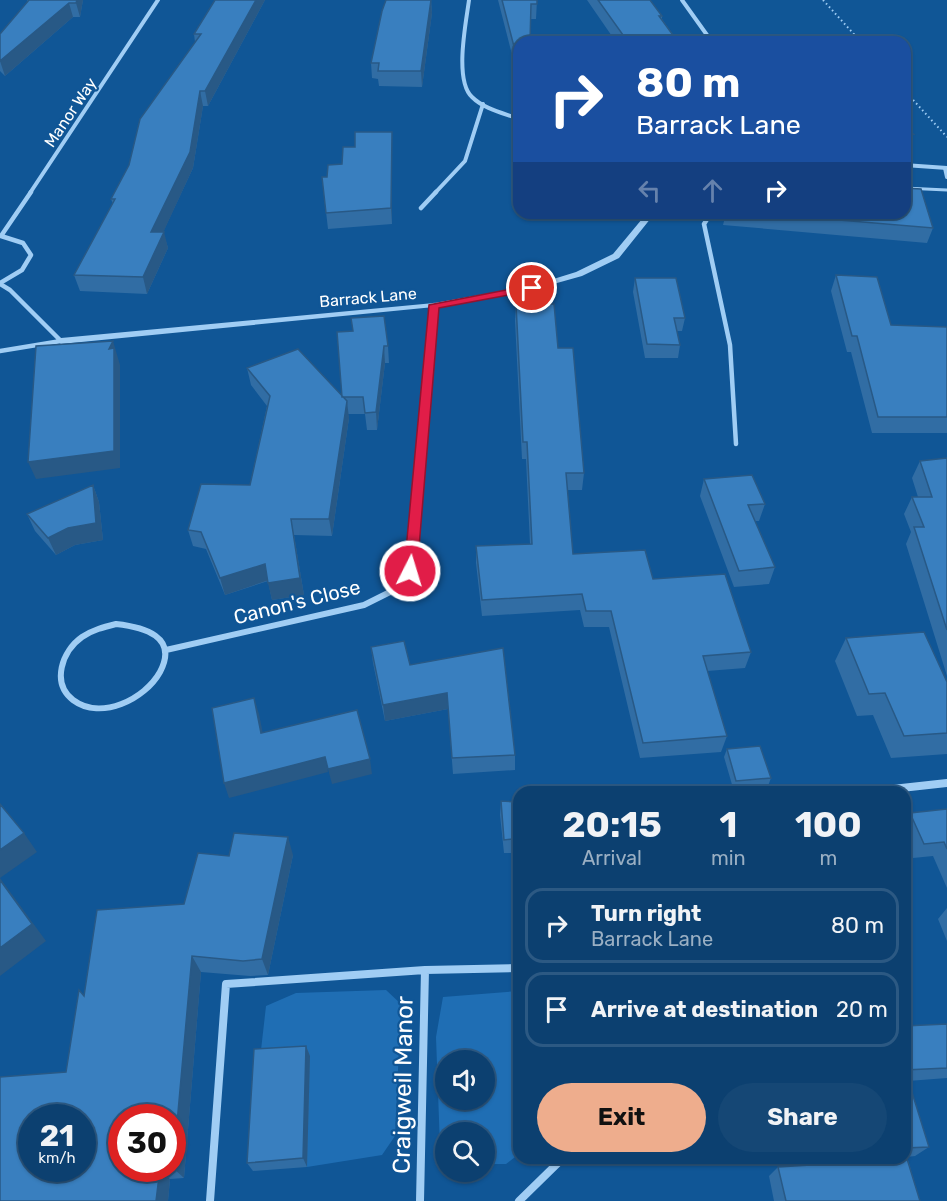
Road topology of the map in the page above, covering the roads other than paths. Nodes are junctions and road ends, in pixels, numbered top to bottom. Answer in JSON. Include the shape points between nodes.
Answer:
{"nodes":[{"id":1,"x":158,"y":0,"type":"edge"},
{"id":2,"x":469,"y":0,"type":"edge"},
{"id":3,"x":682,"y":0,"type":"edge"},
{"id":4,"x":707,"y":36,"type":"edge"},
{"id":5,"x":483,"y":104,"type":"junction"},
{"id":6,"x":513,"y":116,"type":"edge"},
{"id":7,"x":911,"y":166,"type":"edge"},
{"id":8,"x":946,"y":168,"type":"edge"},
{"id":9,"x":947,"y":177,"type":"edge"},
{"id":10,"x":911,"y":188,"type":"edge"},
{"id":11,"x":947,"y":190,"type":"edge"},
{"id":12,"x":421,"y":208,"type":"dead end"},
{"id":13,"x":646,"y":219,"type":"edge"},
{"id":14,"x":707,"y":219,"type":"edge"},
{"id":15,"x":1,"y":236,"type":"edge"},
{"id":16,"x":0,"y":284,"type":"edge"},
{"id":17,"x":434,"y":305,"type":"junction"},
{"id":18,"x":61,"y":341,"type":"junction"},
{"id":19,"x":0,"y":351,"type":"edge"},
{"id":20,"x":736,"y":444,"type":"dead end"},
{"id":21,"x":166,"y":650,"type":"junction"},
{"id":22,"x":947,"y":783,"type":"edge"},
{"id":23,"x":911,"y":787,"type":"edge"},
{"id":24,"x":513,"y":968,"type":"edge"},
{"id":25,"x":425,"y":970,"type":"junction"},
{"id":26,"x":557,"y":1164,"type":"edge"},
{"id":27,"x":210,"y":1201,"type":"edge"},
{"id":28,"x":420,"y":1201,"type":"edge"},
{"id":29,"x":519,"y":1201,"type":"edge"}],
"edges":[{"from":1,"to":15,"type":"street","name":"Manor Way"},
{"from":2,"to":5,"type":"street","via":[[463,76],[468,93]]},
{"from":3,"to":4,"type":"street"},
{"from":5,"to":6,"type":"street"},
{"from":5,"to":12,"type":"street","via":[[465,161]]},
{"from":7,"to":8,"type":"street"},
{"from":8,"to":9,"type":"street"},
{"from":10,"to":11,"type":"lane"},
{"from":13,"to":17,"type":"street","name":"Barrack Lane","via":[[616,256],[579,274],[532,288]]},
{"from":14,"to":20,"type":"street","via":[[704,224],[730,345]]},
{"from":15,"to":16,"type":"street","via":[[23,242],[31,255],[22,270]]},
{"from":16,"to":18,"type":"street"},
{"from":17,"to":18,"type":"street","name":"Barrack Lane"},
{"from":17,"to":21,"type":"street","name":"Canon's Close","via":[[410,571],[404,585],[364,605]]},
{"from":18,"to":19,"type":"street","name":"Barrack Lane"},
{"from":21,"to":21,"type":"street","via":[[161,675],[153,687],[124,704],[108,708],[84,705],[66,694],[60,683],[59,670],[73,645],[102,627],[143,627],[161,640]]},
{"from":22,"to":23,"type":"street"},
{"from":24,"to":25,"type":"street","name":"Craigweil Manor"},
{"from":25,"to":27,"type":"street","name":"Craigweil Manor","via":[[226,984]]},
{"from":25,"to":28,"type":"street","name":"Craigweil Manor"},
{"from":26,"to":29,"type":"street"}]}
